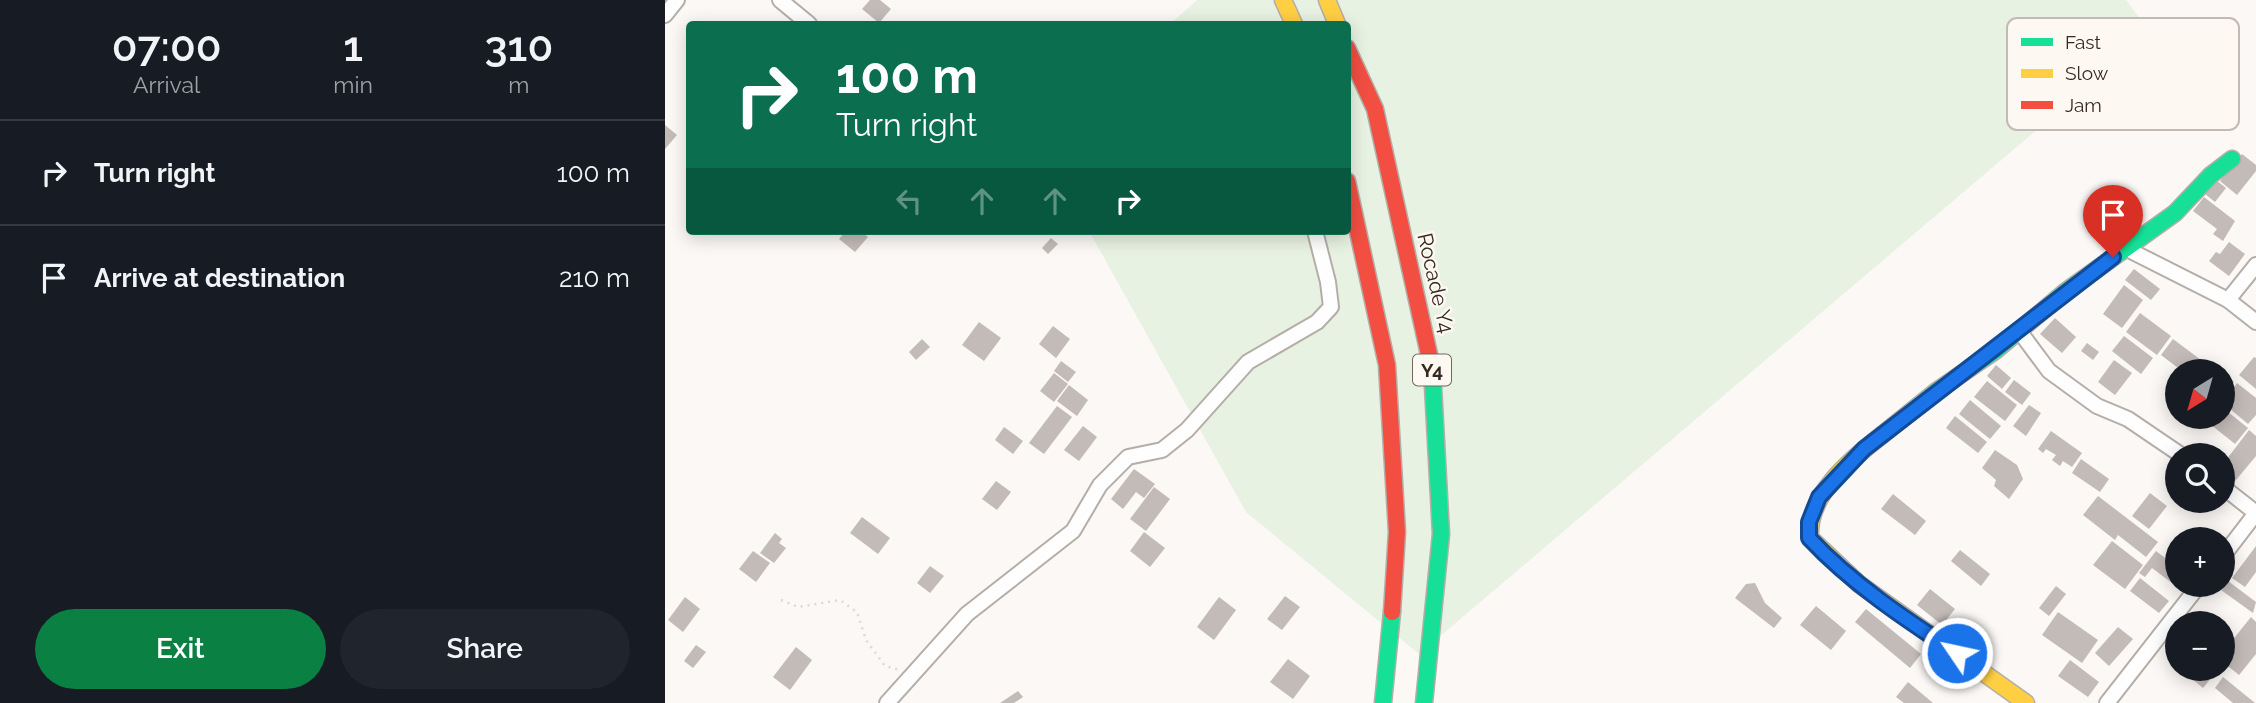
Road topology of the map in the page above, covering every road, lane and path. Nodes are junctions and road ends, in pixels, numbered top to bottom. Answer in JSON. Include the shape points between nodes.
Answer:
{"nodes":[{"id":1,"x":677,"y":0,"type":"edge"},
{"id":2,"x":780,"y":0,"type":"edge"},
{"id":3,"x":1283,"y":0,"type":"edge"},
{"id":4,"x":1327,"y":0,"type":"edge"},
{"id":5,"x":665,"y":15,"type":"edge"},
{"id":6,"x":805,"y":21,"type":"edge"},
{"id":7,"x":1292,"y":21,"type":"edge"},
{"id":8,"x":1336,"y":21,"type":"edge"},
{"id":9,"x":1351,"y":57,"type":"edge"},
{"id":10,"x":2232,"y":159,"type":"dead end"},
{"id":11,"x":1351,"y":199,"type":"edge"},
{"id":12,"x":1316,"y":235,"type":"edge"},
{"id":13,"x":2126,"y":248,"type":"junction"},
{"id":14,"x":2256,"y":265,"type":"edge"},
{"id":15,"x":2228,"y":300,"type":"junction"},
{"id":16,"x":2256,"y":322,"type":"edge"},
{"id":17,"x":2019,"y":332,"type":"junction"},
{"id":18,"x":2165,"y":444,"type":"edge"},
{"id":19,"x":2235,"y":496,"type":"edge"},
{"id":20,"x":2256,"y":513,"type":"edge"},
{"id":21,"x":2235,"y":540,"type":"edge"},
{"id":22,"x":2190,"y":597,"type":"edge"},
{"id":23,"x":781,"y":600,"type":"dead end"},
{"id":24,"x":914,"y":673,"type":"junction"},
{"id":25,"x":887,"y":703,"type":"edge"},
{"id":26,"x":1383,"y":703,"type":"edge"},
{"id":27,"x":1425,"y":703,"type":"edge"},
{"id":28,"x":2026,"y":703,"type":"edge"},
{"id":29,"x":2107,"y":703,"type":"edge"}],
"edges":[{"from":1,"to":5,"type":"street"},
{"from":2,"to":6,"type":"street"},
{"from":3,"to":7,"type":"main road"},
{"from":4,"to":8,"type":"main road"},
{"from":9,"to":27,"type":"main road","name":"Rocade Y4","number":"Y4","via":[[1374,109],[1432,360],[1441,534]]},
{"from":10,"to":13,"type":"main road","via":[[2175,213]]},
{"from":11,"to":26,"type":"main road","number":"Y4","via":[[1387,365],[1397,532]]},
{"from":12,"to":24,"type":"street","via":[[1331,307],[1317,322],[1248,362],[1187,430],[1162,450],[1128,457],[1100,485],[1073,531],[967,614]]},
{"from":13,"to":15,"type":"street"},
{"from":13,"to":17,"type":"main road"},
{"from":14,"to":15,"type":"street"},
{"from":15,"to":16,"type":"street"},
{"from":17,"to":18,"type":"street","via":[[2049,371],[2097,406],[2128,419]]},
{"from":17,"to":28,"type":"main road","via":[[1864,449],[1819,497],[1809,522],[1809,538],[1916,626]]},
{"from":19,"to":20,"type":"street"},
{"from":20,"to":21,"type":"street"},
{"from":22,"to":29,"type":"street"},
{"from":23,"to":24,"type":"path","via":[[798,607],[840,600],[857,612],[866,640],[885,666]]},
{"from":24,"to":25,"type":"street"}]}
